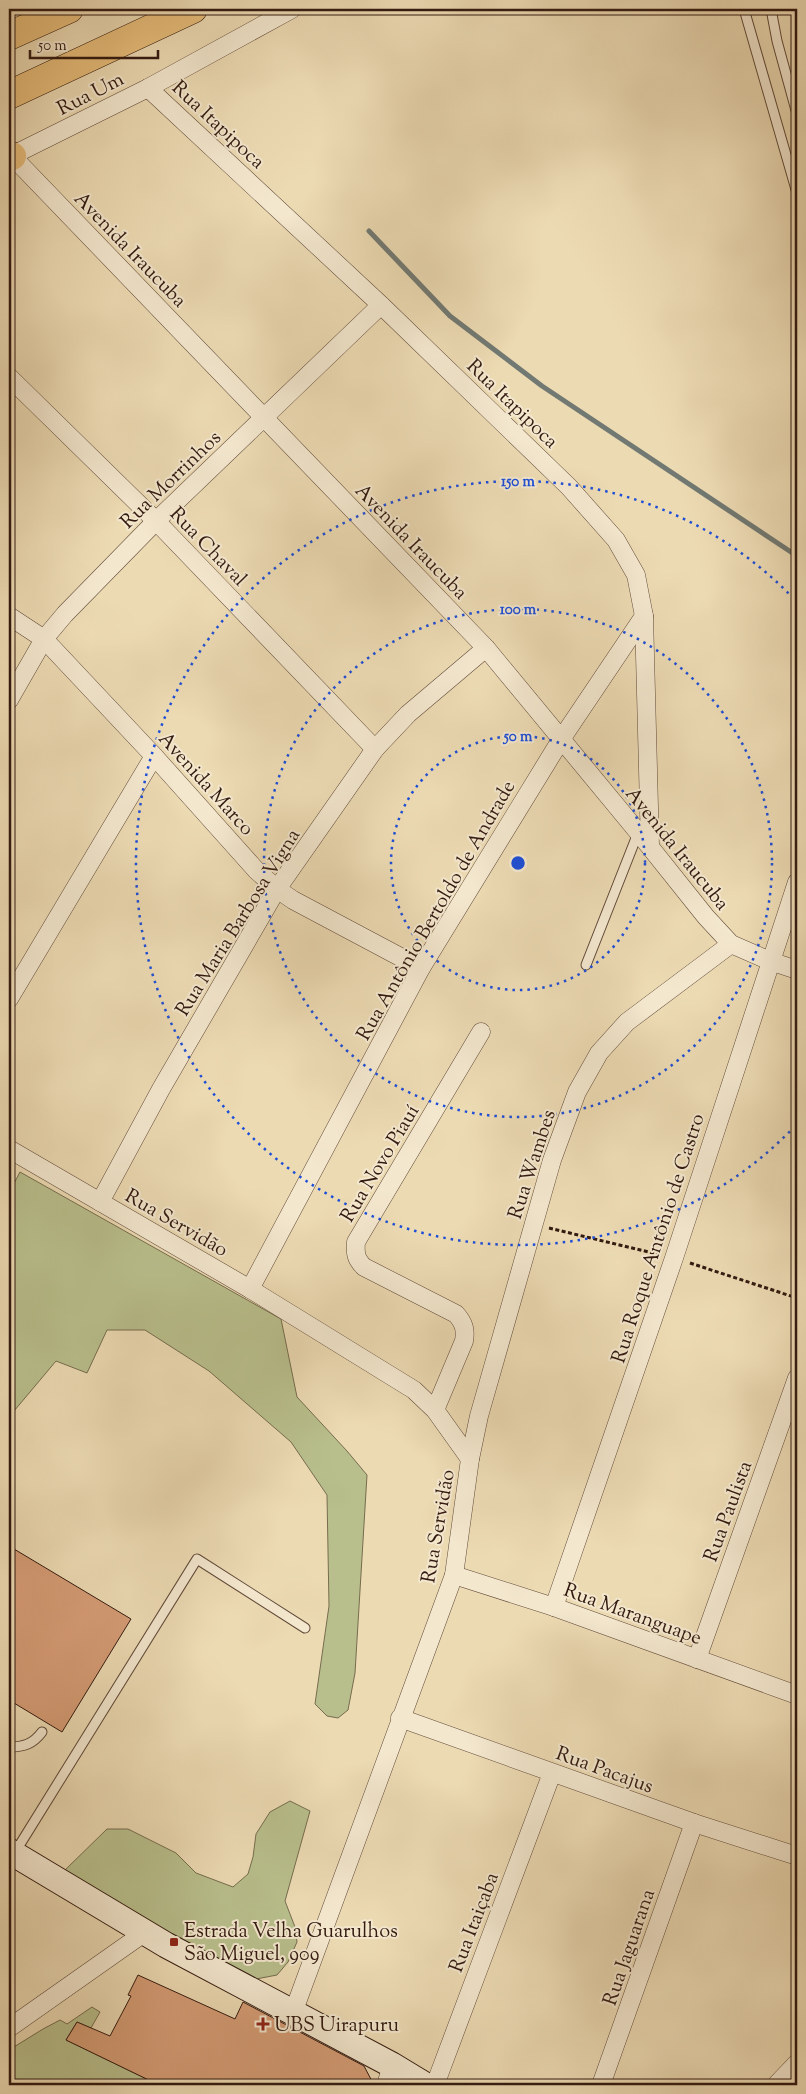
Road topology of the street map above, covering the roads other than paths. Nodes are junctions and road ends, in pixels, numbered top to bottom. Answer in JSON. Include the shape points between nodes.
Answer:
{"nodes":[{"id":1,"x":69,"y":9,"type":"edge"},
{"id":2,"x":193,"y":9,"type":"edge"},
{"id":3,"x":292,"y":9,"type":"edge"},
{"id":4,"x":744,"y":9,"type":"edge"},
{"id":5,"x":771,"y":9,"type":"edge"},
{"id":6,"x":9,"y":36,"type":"edge"},
{"id":7,"x":148,"y":88,"type":"junction"},
{"id":8,"x":9,"y":95,"type":"edge"},
{"id":9,"x":797,"y":114,"type":"edge"},
{"id":10,"x":10,"y":156,"type":"edge"},
{"id":11,"x":797,"y":193,"type":"edge"},
{"id":12,"x":381,"y":305,"type":"junction"},
{"id":13,"x":9,"y":377,"type":"edge"},
{"id":14,"x":265,"y":418,"type":"junction"},
{"id":15,"x":156,"y":522,"type":"junction"},
{"id":16,"x":9,"y":616,"type":"edge"},
{"id":17,"x":644,"y":616,"type":"junction"},
{"id":18,"x":44,"y":639,"type":"junction"},
{"id":19,"x":486,"y":648,"type":"junction"},
{"id":20,"x":9,"y":700,"type":"edge"},
{"id":21,"x":562,"y":738,"type":"junction"},
{"id":22,"x":375,"y":749,"type":"junction"},
{"id":23,"x":154,"y":756,"type":"junction"},
{"id":24,"x":638,"y":832,"type":"junction"},
{"id":25,"x":650,"y":846,"type":"junction"},
{"id":26,"x":797,"y":882,"type":"edge"},
{"id":27,"x":277,"y":889,"type":"junction"},
{"id":28,"x":732,"y":944,"type":"junction"},
{"id":29,"x":770,"y":961,"type":"junction"},
{"id":30,"x":586,"y":965,"type":"dead end"},
{"id":31,"x":420,"y":968,"type":"junction"},
{"id":32,"x":797,"y":970,"type":"edge"},
{"id":33,"x":9,"y":999,"type":"edge"},
{"id":34,"x":481,"y":1032,"type":"dead end"},
{"id":35,"x":9,"y":1149,"type":"edge"},
{"id":36,"x":100,"y":1202,"type":"junction"},
{"id":37,"x":250,"y":1289,"type":"junction"},
{"id":38,"x":797,"y":1378,"type":"edge"},
{"id":39,"x":435,"y":1410,"type":"junction"},
{"id":40,"x":470,"y":1458,"type":"junction"},
{"id":41,"x":454,"y":1575,"type":"junction"},
{"id":42,"x":554,"y":1607,"type":"junction"},
{"id":43,"x":305,"y":1628,"type":"dead end"},
{"id":44,"x":697,"y":1659,"type":"junction"},
{"id":45,"x":797,"y":1695,"type":"edge"},
{"id":46,"x":400,"y":1718,"type":"junction"},
{"id":47,"x":42,"y":1732,"type":"dead end"},
{"id":48,"x":9,"y":1747,"type":"edge"},
{"id":49,"x":552,"y":1773,"type":"junction"},
{"id":50,"x":694,"y":1824,"type":"junction"},
{"id":51,"x":11,"y":1852,"type":"edge"},
{"id":52,"x":797,"y":1856,"type":"edge"},
{"id":53,"x":144,"y":1933,"type":"junction"},
{"id":54,"x":293,"y":2013,"type":"junction"},
{"id":55,"x":9,"y":2028,"type":"edge"},
{"id":56,"x":797,"y":2064,"type":"edge"},
{"id":57,"x":389,"y":2075,"type":"edge"},
{"id":58,"x":425,"y":2085,"type":"edge"},
{"id":59,"x":435,"y":2085,"type":"edge"},
{"id":60,"x":601,"y":2085,"type":"edge"},
{"id":61,"x":776,"y":2085,"type":"edge"}],
"edges":[{"from":1,"to":6,"type":"highway"},
{"from":2,"to":8,"type":"highway"},
{"from":3,"to":7,"type":"street","name":"Rua Um"},
{"from":4,"to":11,"type":"lane"},
{"from":5,"to":9,"type":"lane"},
{"from":7,"to":10,"type":"street","name":"Rua Um"},
{"from":7,"to":12,"type":"street","name":"Rua Itapipoca"},
{"from":10,"to":14,"type":"street","name":"Avenida Iraucuba"},
{"from":12,"to":14,"type":"street","name":"Rua Morrinhos"},
{"from":12,"to":17,"type":"street","name":"Rua Itapipoca","via":[[569,487],[616,540],[636,575]]},
{"from":13,"to":15,"type":"street","name":"Rua Chaval"},
{"from":14,"to":15,"type":"street","name":"Rua Morrinhos"},
{"from":14,"to":19,"type":"street","name":"Avenida Iraucuba"},
{"from":15,"to":18,"type":"street","name":"Rua Morrinhos"},
{"from":15,"to":22,"type":"street","name":"Rua Chaval"},
{"from":16,"to":18,"type":"street","name":"Avenida Marco"},
{"from":17,"to":21,"type":"street","name":"Rua Antônio Bertoldo de Andrade"},
{"from":17,"to":25,"type":"street","name":"Rua Itapipoca"},
{"from":18,"to":20,"type":"street","name":"Rua Morrinhos"},
{"from":18,"to":23,"type":"street","name":"Avenida Marco"},
{"from":19,"to":21,"type":"street","name":"Avenida Iraucuba"},
{"from":19,"to":22,"type":"street","name":"Rua Maria Barbosa Vigna","via":[[408,714]]},
{"from":21,"to":24,"type":"street","name":"Avenida Iraucuba"},
{"from":21,"to":31,"type":"street","name":"Rua Antônio Bertoldo de Andrade"},
{"from":22,"to":27,"type":"street","name":"Rua Maria Barbosa Vigna"},
{"from":23,"to":27,"type":"street","name":"Avenida Marco","via":[[256,870]]},
{"from":23,"to":33,"type":"street"},
{"from":24,"to":25,"type":"street","name":"Avenida Iraucuba"},
{"from":24,"to":30,"type":"lane"},
{"from":25,"to":28,"type":"street","name":"Avenida Iraucuba","via":[[706,917]]},
{"from":26,"to":29,"type":"street","name":"Rua Roque Antônio de Castro"},
{"from":27,"to":31,"type":"street","name":"Avenida Marco"},
{"from":27,"to":36,"type":"street","name":"Rua Maria Barbosa Vigna","via":[[161,1089]]},
{"from":28,"to":29,"type":"street","name":"Avenida Iraucuba"},
{"from":28,"to":40,"type":"street","name":"Rua Wambes","via":[[627,1022],[599,1053],[576,1092],[550,1169],[479,1416]]},
{"from":29,"to":32,"type":"street","name":"Avenida Iraucuba"},
{"from":29,"to":42,"type":"street","name":"Rua Roque Antônio de Castro","via":[[674,1258]]},
{"from":31,"to":37,"type":"street","name":"Rua Antônio Bertoldo de Andrade"},
{"from":34,"to":39,"type":"street","name":"Rua Novo Piauí","via":[[356,1242],[357,1260],[364,1267],[456,1314],[462,1322],[466,1331],[464,1341]]},
{"from":35,"to":36,"type":"street","name":"Rua Servidão"},
{"from":36,"to":37,"type":"street","name":"Rua Servidão"},
{"from":37,"to":39,"type":"street","name":"Rua Servidão","via":[[414,1390]]},
{"from":38,"to":44,"type":"street","name":"Rua Paulista"},
{"from":39,"to":40,"type":"street","name":"Rua Servidão"},
{"from":40,"to":41,"type":"street","name":"Rua Servidão"},
{"from":41,"to":42,"type":"street","name":"Rua Maranguape"},
{"from":41,"to":46,"type":"street","name":"Rua Servidão"},
{"from":42,"to":44,"type":"street","name":"Rua Maranguape"},
{"from":43,"to":51,"type":"lane","via":[[197,1559]]},
{"from":44,"to":45,"type":"street","name":"Rua Maranguape"},
{"from":46,"to":49,"type":"street","name":"Rua Pacajus"},
{"from":46,"to":54,"type":"street","name":"Rua Servidão"},
{"from":47,"to":48,"type":"lane","via":[[35,1742]]},
{"from":49,"to":50,"type":"street","name":"Rua Pacajus"},
{"from":49,"to":59,"type":"street","name":"Rua Itaiçaba"},
{"from":50,"to":52,"type":"street","name":"Rua Pacajus"},
{"from":50,"to":60,"type":"street","name":"Rua Jaguarana"},
{"from":51,"to":53,"type":"street"},
{"from":53,"to":54,"type":"street"},
{"from":53,"to":55,"type":"street"},
{"from":54,"to":57,"type":"street"},
{"from":56,"to":61,"type":"street"},
{"from":57,"to":58,"type":"street"}]}
